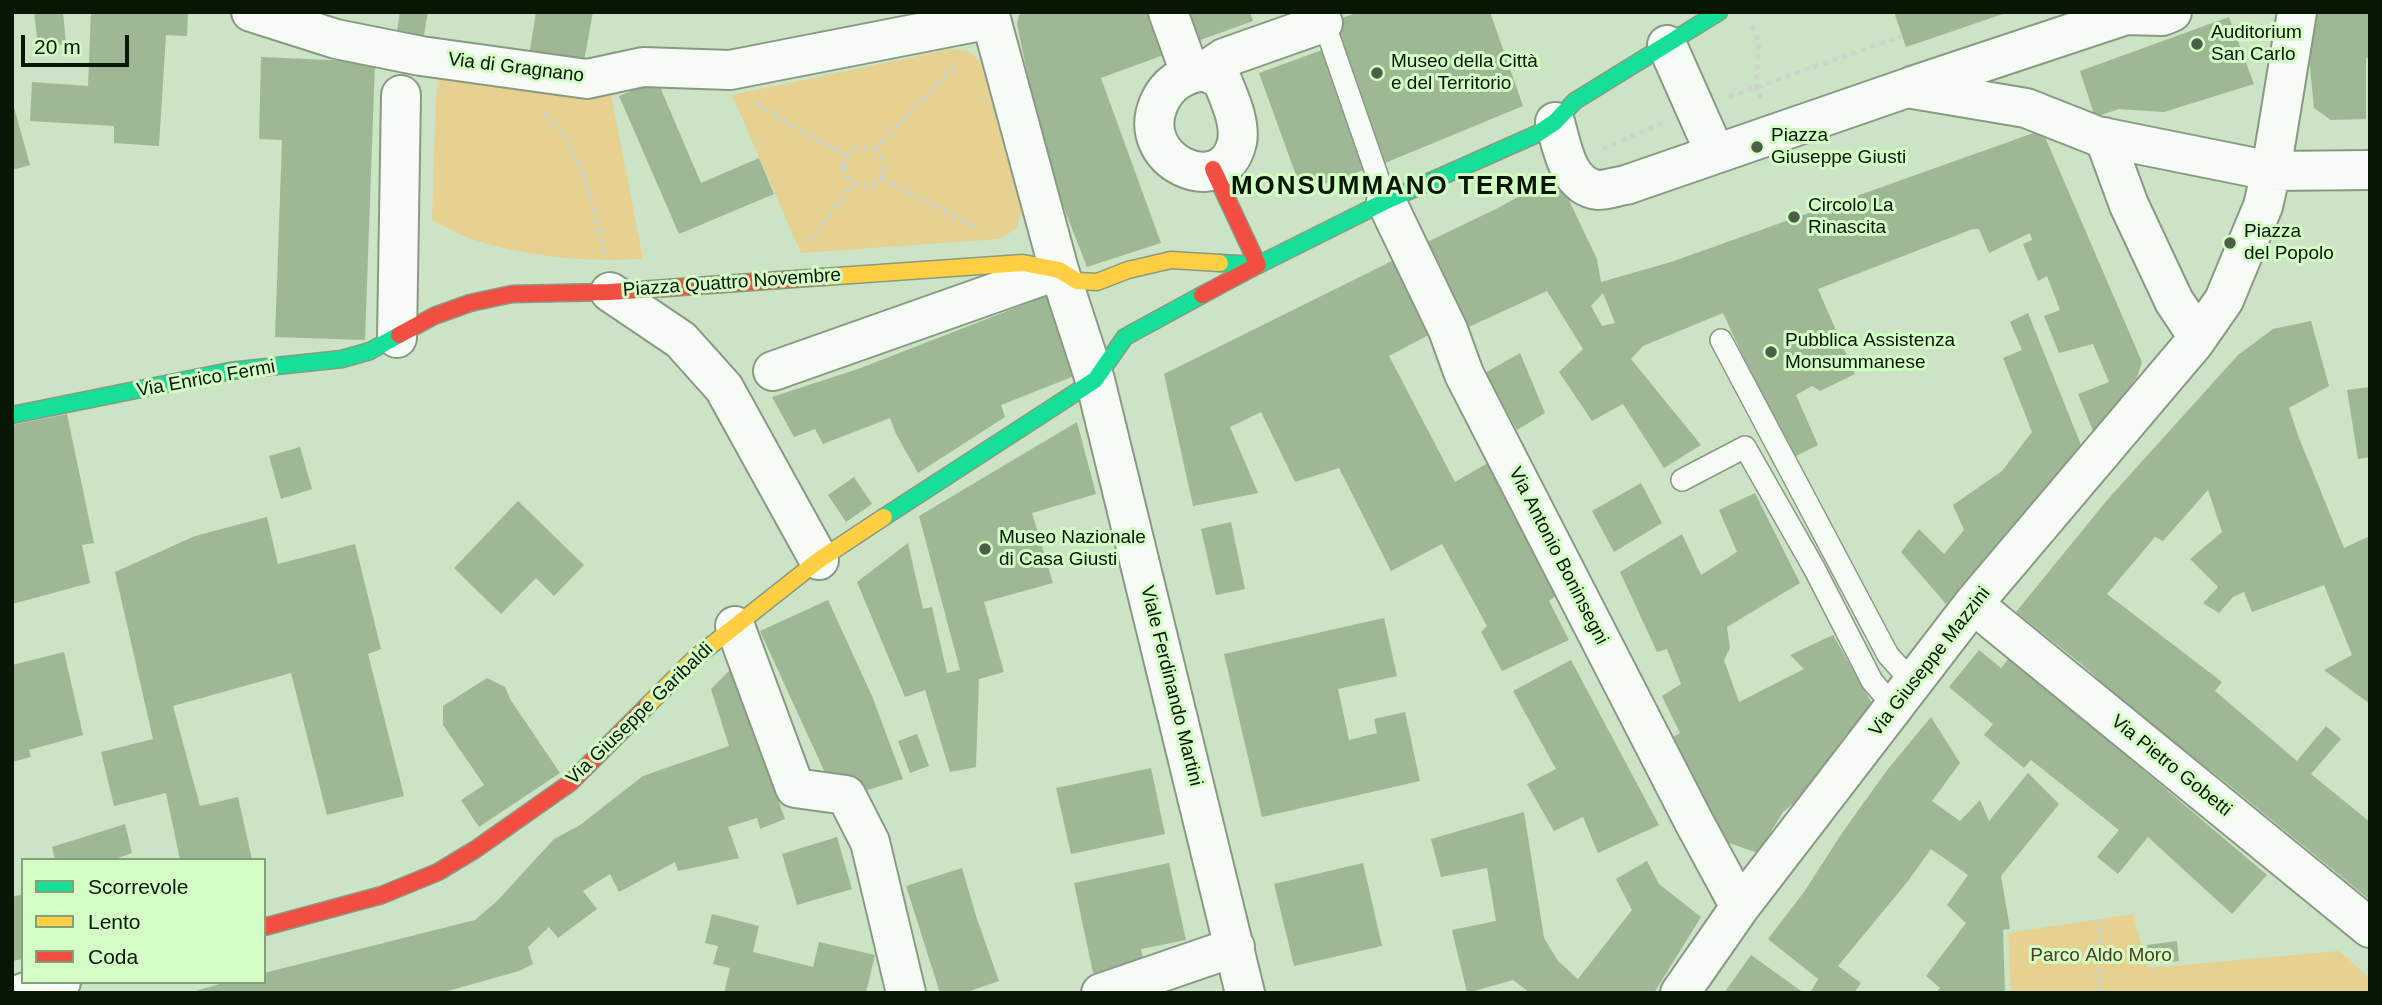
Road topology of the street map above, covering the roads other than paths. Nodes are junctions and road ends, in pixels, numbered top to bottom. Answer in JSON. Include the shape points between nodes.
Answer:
{"nodes":[{"id":1,"x":251,"y":12,"type":"edge"},
{"id":2,"x":1168,"y":12,"type":"edge"},
{"id":3,"x":1719,"y":12,"type":"edge"},
{"id":4,"x":2172,"y":12,"type":"edge"},
{"id":5,"x":2297,"y":12,"type":"edge"},
{"id":6,"x":992,"y":16,"type":"edge"},
{"id":7,"x":1322,"y":17,"type":"edge"},
{"id":8,"x":1667,"y":46,"type":"junction"},
{"id":9,"x":1197,"y":72,"type":"junction"},
{"id":10,"x":1907,"y":88,"type":"junction"},
{"id":11,"x":401,"y":95,"type":"dead end"},
{"id":12,"x":1546,"y":128,"type":"junction"},
{"id":13,"x":2104,"y":137,"type":"junction"},
{"id":14,"x":1715,"y":153,"type":"junction"},
{"id":15,"x":1213,"y":169,"type":"junction"},
{"id":16,"x":2370,"y":170,"type":"edge"},
{"id":17,"x":2271,"y":171,"type":"junction"},
{"id":18,"x":1386,"y":201,"type":"junction"},
{"id":19,"x":1258,"y":265,"type":"junction"},
{"id":20,"x":1059,"y":270,"type":"junction"},
{"id":21,"x":609,"y":277,"type":"junction"},
{"id":22,"x":397,"y":338,"type":"junction"},
{"id":23,"x":1721,"y":340,"type":"dead end"},
{"id":24,"x":2196,"y":340,"type":"junction"},
{"id":25,"x":773,"y":371,"type":"dead end"},
{"id":26,"x":1095,"y":380,"type":"junction"},
{"id":27,"x":12,"y":415,"type":"edge"},
{"id":28,"x":1682,"y":480,"type":"dead end"},
{"id":29,"x":819,"y":561,"type":"junction"},
{"id":30,"x":1973,"y":604,"type":"junction"},
{"id":31,"x":735,"y":626,"type":"junction"},
{"id":32,"x":1904,"y":695,"type":"junction"},
{"id":33,"x":1740,"y":907,"type":"junction"},
{"id":34,"x":266,"y":926,"type":"edge"},
{"id":35,"x":2370,"y":928,"type":"edge"},
{"id":36,"x":1235,"y":947,"type":"junction"},
{"id":37,"x":54,"y":984,"type":"edge"},
{"id":38,"x":23,"y":993,"type":"edge"},
{"id":39,"x":906,"y":993,"type":"edge"},
{"id":40,"x":1101,"y":993,"type":"edge"},
{"id":41,"x":1245,"y":993,"type":"edge"},
{"id":42,"x":1681,"y":993,"type":"edge"}],
"edges":[{"from":1,"to":6,"type":"street","name":"Via di Gragnano","via":[[336,39],[586,79],[643,67],[730,70]]},
{"from":2,"to":9,"type":"street"},
{"from":3,"to":8,"type":"street"},
{"from":4,"to":10,"type":"street","via":[[2126,15]]},
{"from":5,"to":17,"type":"street","name":"Via Giuseppe Mazzini"},
{"from":6,"to":20,"type":"street"},
{"from":7,"to":9,"type":"street"},
{"from":7,"to":18,"type":"lane"},
{"from":8,"to":12,"type":"street","via":[[1574,101]]},
{"from":8,"to":14,"type":"street"},
{"from":9,"to":15,"type":"street","via":[[1222,80],[1236,124],[1232,154]]},
{"from":9,"to":15,"type":"street","via":[[1169,87],[1161,97],[1154,124],[1163,152],[1172,162],[1184,170]]},
{"from":10,"to":13,"type":"street","via":[[2026,108]]},
{"from":10,"to":14,"type":"street"},
{"from":11,"to":22,"type":"street"},
{"from":12,"to":14,"type":"street","via":[[1581,183],[1598,190],[1626,185]]},
{"from":12,"to":18,"type":"street"},
{"from":13,"to":17,"type":"street","via":[[2226,166]]},
{"from":13,"to":24,"type":"street","via":[[2129,205]]},
{"from":15,"to":19,"type":"street"},
{"from":16,"to":17,"type":"street"},
{"from":17,"to":24,"type":"street","name":"Via Giuseppe Mazzini","via":[[2263,206],[2224,300]]},
{"from":18,"to":19,"type":"street"},
{"from":18,"to":33,"type":"street","name":"Via Antonio Boninsegni","via":[[1464,374]]},
{"from":19,"to":20,"type":"street","name":"Piazza Quattro Novembre","via":[[1171,260],[1097,282],[1077,281]]},
{"from":19,"to":26,"type":"street","via":[[1125,337]]},
{"from":20,"to":21,"type":"street","name":"Piazza Quattro Novembre","via":[[1023,263]]},
{"from":20,"to":25,"type":"street"},
{"from":20,"to":26,"type":"street","name":"Viale Ferdinando Martini"},
{"from":21,"to":22,"type":"street","name":"Piazza Quattro Novembre","via":[[470,303],[433,316]]},
{"from":21,"to":29,"type":"street","via":[[681,340],[724,388]]},
{"from":22,"to":27,"type":"street","name":"Via Enrico Fermi","via":[[342,359],[230,371]]},
{"from":23,"to":32,"type":"lane","via":[[1888,655]]},
{"from":24,"to":30,"type":"street","name":"Via Giuseppe Mazzini"},
{"from":26,"to":29,"type":"street","name":"Via Giuseppe Garibaldi"},
{"from":26,"to":36,"type":"street","name":"Viale Ferdinando Martini"},
{"from":28,"to":32,"type":"lane","via":[[1745,447],[1872,681]]},
{"from":29,"to":31,"type":"street","name":"Via Giuseppe Garibaldi"},
{"from":30,"to":32,"type":"street","name":"Via Giuseppe Mazzini"},
{"from":30,"to":35,"type":"street","name":"Via Pietro Gobetti"},
{"from":31,"to":34,"type":"street","name":"Via Giuseppe Garibaldi","via":[[695,658],[570,783],[476,849],[438,872],[382,895]]},
{"from":31,"to":39,"type":"street","via":[[794,788],[846,795],[870,842]]},
{"from":32,"to":33,"type":"street","name":"Via Giuseppe Mazzini"},
{"from":33,"to":42,"type":"street","name":"Via Giuseppe Mazzini"},
{"from":36,"to":40,"type":"street"},
{"from":36,"to":41,"type":"street","name":"Viale Ferdinando Martini"},
{"from":37,"to":38,"type":"street"}]}
